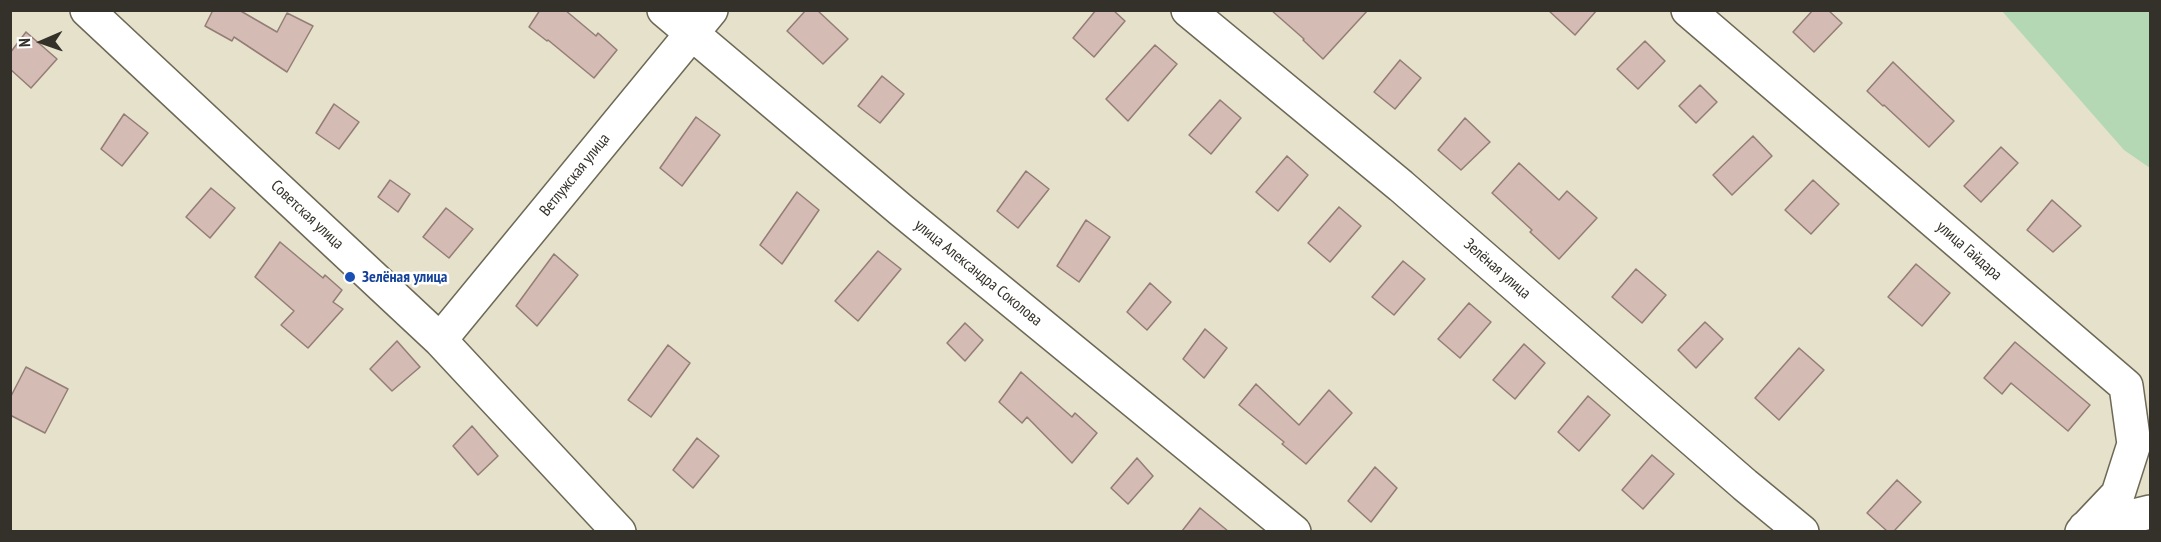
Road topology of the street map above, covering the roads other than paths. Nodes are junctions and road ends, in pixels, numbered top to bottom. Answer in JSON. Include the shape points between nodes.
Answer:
{"nodes":[{"id":1,"x":87,"y":10,"type":"edge"},
{"id":2,"x":664,"y":10,"type":"edge"},
{"id":3,"x":1188,"y":10,"type":"edge"},
{"id":4,"x":1688,"y":10,"type":"edge"},
{"id":5,"x":701,"y":22,"type":"edge"},
{"id":6,"x":440,"y":340,"type":"junction"},
{"id":7,"x":2151,"y":512,"type":"edge"},
{"id":8,"x":2083,"y":530,"type":"edge"},
{"id":9,"x":620,"y":531,"type":"edge"},
{"id":10,"x":1294,"y":531,"type":"edge"},
{"id":11,"x":1802,"y":531,"type":"edge"}],
"edges":[{"from":1,"to":6,"type":"street","name":"Советская улица"},
{"from":2,"to":5,"type":"street","name":"улица Александра Соколова"},
{"from":3,"to":11,"type":"street","name":"Зелёная улица","via":[[1401,186]]},
{"from":4,"to":8,"type":"street","name":"улица Гайдара","via":[[2126,386],[2134,444],[2118,494]]},
{"from":5,"to":6,"type":"street","name":"Ветлужская улица"},
{"from":5,"to":10,"type":"street","name":"улица Александра Соколова","via":[[901,210]]},
{"from":6,"to":9,"type":"street","name":"Советская улица"},
{"from":7,"to":8,"type":"street"}]}
